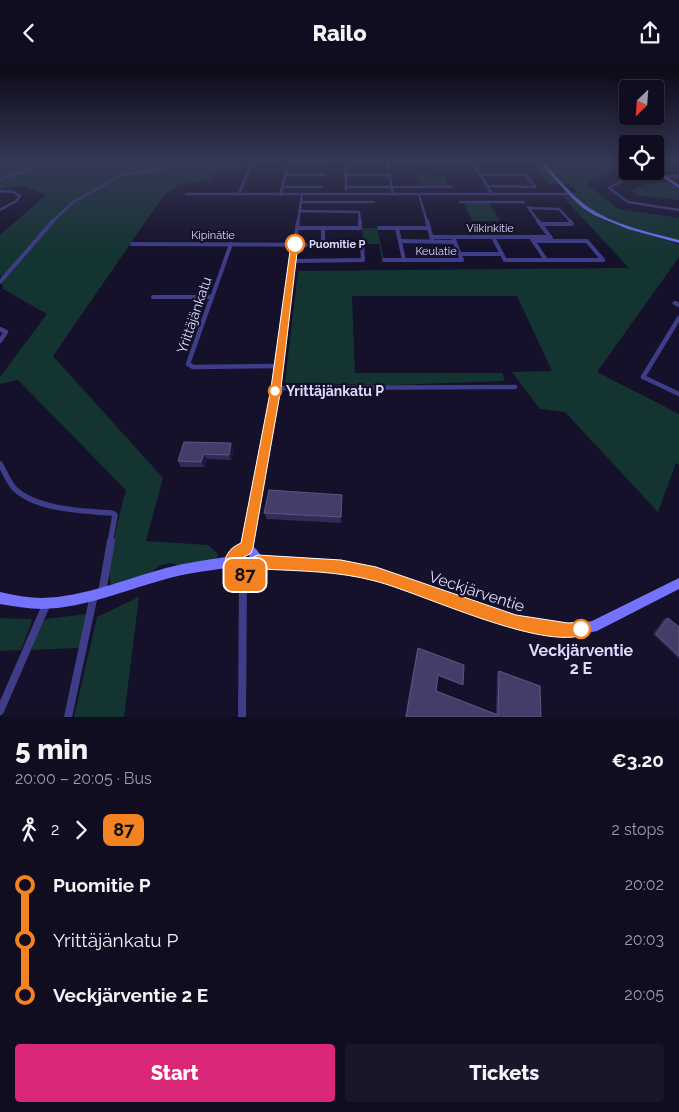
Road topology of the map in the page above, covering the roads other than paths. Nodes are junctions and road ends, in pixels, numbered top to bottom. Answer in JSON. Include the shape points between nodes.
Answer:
{"nodes":[{"id":1,"x":91,"y":190,"type":"edge"},
{"id":2,"x":240,"y":190,"type":"edge"},
{"id":3,"x":281,"y":190,"type":"edge"},
{"id":4,"x":392,"y":190,"type":"edge"},
{"id":5,"x":490,"y":190,"type":"edge"},
{"id":6,"x":568,"y":190,"type":"edge"},
{"id":7,"x":612,"y":190,"type":"edge"},
{"id":8,"x":0,"y":191,"type":"edge"},
{"id":9,"x":186,"y":194,"type":"dead end"},
{"id":10,"x":238,"y":194,"type":"junction"},
{"id":11,"x":393,"y":194,"type":"junction"},
{"id":12,"x":492,"y":194,"type":"junction"},
{"id":13,"x":518,"y":194,"type":"junction"},
{"id":14,"x":571,"y":194,"type":"junction"},
{"id":15,"x":280,"y":195,"type":"junction"},
{"id":16,"x":302,"y":195,"type":"junction"},
{"id":17,"x":419,"y":195,"type":"junction"},
{"id":18,"x":301,"y":202,"type":"junction"},
{"id":19,"x":374,"y":202,"type":"dead end"},
{"id":20,"x":460,"y":202,"type":"dead end"},
{"id":21,"x":524,"y":202,"type":"junction"},
{"id":22,"x":529,"y":208,"type":"junction"},
{"id":23,"x":0,"y":210,"type":"edge"},
{"id":24,"x":679,"y":210,"type":"edge"},
{"id":25,"x":299,"y":211,"type":"junction"},
{"id":26,"x":540,"y":224,"type":"junction"},
{"id":27,"x":323,"y":227,"type":"junction"},
{"id":28,"x":428,"y":227,"type":"junction"},
{"id":29,"x":297,"y":228,"type":"junction"},
{"id":30,"x":379,"y":228,"type":"dead end"},
{"id":31,"x":397,"y":228,"type":"junction"},
{"id":32,"x":431,"y":237,"type":"junction"},
{"id":33,"x":453,"y":237,"type":"junction"},
{"id":34,"x":493,"y":237,"type":"junction"},
{"id":35,"x":530,"y":237,"type":"junction"},
{"id":36,"x":550,"y":237,"type":"junction"},
{"id":37,"x":400,"y":241,"type":"junction"},
{"id":38,"x":533,"y":241,"type":"junction"},
{"id":39,"x":552,"y":241,"type":"junction"},
{"id":40,"x":433,"y":242,"type":"junction"},
{"id":41,"x":455,"y":242,"type":"junction"},
{"id":42,"x":679,"y":242,"type":"edge"},
{"id":43,"x":132,"y":244,"type":"dead end"},
{"id":44,"x":231,"y":244,"type":"junction"},
{"id":45,"x":295,"y":244,"type":"junction"},
{"id":46,"x":323,"y":244,"type":"junction"},
{"id":47,"x":460,"y":254,"type":"junction"},
{"id":48,"x":502,"y":254,"type":"junction"},
{"id":49,"x":384,"y":260,"type":"dead end"},
{"id":50,"x":404,"y":260,"type":"junction"},
{"id":51,"x":546,"y":260,"type":"junction"},
{"id":52,"x":293,"y":261,"type":"junction"},
{"id":53,"x":0,"y":282,"type":"edge"},
{"id":54,"x":154,"y":297,"type":"dead end"},
{"id":55,"x":212,"y":297,"type":"junction"},
{"id":56,"x":679,"y":318,"type":"edge"},
{"id":57,"x":0,"y":329,"type":"edge"},
{"id":58,"x":0,"y":341,"type":"edge"},
{"id":59,"x":278,"y":366,"type":"junction"},
{"id":60,"x":515,"y":387,"type":"dead end"},
{"id":61,"x":276,"y":388,"type":"junction"},
{"id":62,"x":679,"y":394,"type":"edge"},
{"id":63,"x":0,"y":464,"type":"edge"},
{"id":64,"x":246,"y":548,"type":"junction"},
{"id":65,"x":231,"y":562,"type":"junction"},
{"id":66,"x":258,"y":562,"type":"junction"},
{"id":67,"x":243,"y":576,"type":"junction"},
{"id":68,"x":679,"y":583,"type":"edge"},
{"id":69,"x":98,"y":594,"type":"junction"},
{"id":70,"x":0,"y":598,"type":"edge"},
{"id":71,"x":47,"y":603,"type":"junction"},
{"id":72,"x":0,"y":711,"type":"edge"},
{"id":73,"x":68,"y":717,"type":"edge"},
{"id":74,"x":242,"y":717,"type":"edge"}],
"edges":[{"from":1,"to":53,"type":"street","via":[[72,203],[50,225]]},
{"from":2,"to":10,"type":"street"},
{"from":3,"to":15,"type":"street"},
{"from":4,"to":11,"type":"street"},
{"from":5,"to":12,"type":"street"},
{"from":6,"to":14,"type":"street"},
{"from":7,"to":24,"type":"street","via":[[628,202]]},
{"from":8,"to":23,"type":"street","via":[[20,196]]},
{"from":9,"to":10,"type":"street"},
{"from":10,"to":15,"type":"street"},
{"from":11,"to":16,"type":"street"},
{"from":11,"to":17,"type":"street"},
{"from":12,"to":13,"type":"street"},
{"from":12,"to":17,"type":"street"},
{"from":13,"to":14,"type":"street"},
{"from":13,"to":21,"type":"street","name":"Viikinkitie"},
{"from":14,"to":42,"type":"street","via":[[586,208],[604,217]]},
{"from":15,"to":16,"type":"street"},
{"from":16,"to":18,"type":"street"},
{"from":17,"to":28,"type":"street"},
{"from":18,"to":19,"type":"street"},
{"from":18,"to":25,"type":"street"},
{"from":20,"to":21,"type":"street"},
{"from":21,"to":22,"type":"street","name":"Viikinkitie"},
{"from":22,"to":26,"type":"street","name":"Viikinkitie"},
{"from":22,"to":26,"type":"street","via":[[559,209],[572,224]]},
{"from":25,"to":27,"type":"street","via":[[359,212],[360,228]]},
{"from":25,"to":29,"type":"street"},
{"from":26,"to":36,"type":"street","name":"Viikinkitie"},
{"from":27,"to":29,"type":"street"},
{"from":27,"to":46,"type":"street"},
{"from":28,"to":31,"type":"street"},
{"from":28,"to":32,"type":"street"},
{"from":29,"to":45,"type":"street"},
{"from":30,"to":31,"type":"street"},
{"from":31,"to":37,"type":"street"},
{"from":32,"to":33,"type":"street","name":"Viikinkitie"},
{"from":32,"to":40,"type":"street"},
{"from":33,"to":34,"type":"street","name":"Viikinkitie"},
{"from":33,"to":41,"type":"street","name":"Keulatie"},
{"from":34,"to":35,"type":"street","name":"Viikinkitie"},
{"from":34,"to":48,"type":"street"},
{"from":35,"to":36,"type":"street","name":"Viikinkitie"},
{"from":35,"to":38,"type":"street"},
{"from":36,"to":39,"type":"street","name":"Viikinkitie"},
{"from":37,"to":40,"type":"street"},
{"from":37,"to":50,"type":"street"},
{"from":38,"to":39,"type":"street"},
{"from":38,"to":51,"type":"street"},
{"from":39,"to":51,"type":"street","via":[[587,241],[603,260]]},
{"from":40,"to":41,"type":"street"},
{"from":41,"to":47,"type":"street","name":"Keulatie"},
{"from":43,"to":44,"type":"street","name":"Kipinätie"},
{"from":44,"to":45,"type":"street","name":"Kipinätie"},
{"from":44,"to":55,"type":"street","name":"Yrittäjänkatu"},
{"from":45,"to":46,"type":"street","name":"Kipinätie"},
{"from":45,"to":52,"type":"street"},
{"from":46,"to":52,"type":"street","name":"Kipinätie","via":[[362,245],[363,260]]},
{"from":47,"to":48,"type":"street"},
{"from":47,"to":50,"type":"street","name":"Keulatie","via":[[462,260]]},
{"from":48,"to":51,"type":"street","via":[[505,260]]},
{"from":49,"to":50,"type":"street","name":"Keulatie"},
{"from":52,"to":59,"type":"street"},
{"from":54,"to":55,"type":"street"},
{"from":55,"to":59,"type":"street","name":"Yrittäjänkatu","via":[[188,364],[193,367]]},
{"from":56,"to":62,"type":"street","via":[[643,377]]},
{"from":57,"to":58,"type":"street","via":[[6,332]]},
{"from":59,"to":61,"type":"street"},
{"from":60,"to":61,"type":"street"},
{"from":61,"to":64,"type":"street"},
{"from":63,"to":69,"type":"street","via":[[16,489],[29,497],[59,507],[115,515]]},
{"from":64,"to":65,"type":"street","via":[[237,552]]},
{"from":64,"to":66,"type":"street","via":[[255,552]]},
{"from":65,"to":67,"type":"street","via":[[234,572]]},
{"from":65,"to":69,"type":"street","via":[[169,573]]},
{"from":66,"to":67,"type":"street","via":[[253,571]]},
{"from":66,"to":68,"type":"street","name":"Veckjärventie","via":[[319,564],[366,571],[516,623],[568,631],[593,627]]},
{"from":67,"to":74,"type":"street"},
{"from":69,"to":71,"type":"street"},
{"from":69,"to":73,"type":"street"},
{"from":70,"to":71,"type":"street"},
{"from":71,"to":72,"type":"street"}]}
